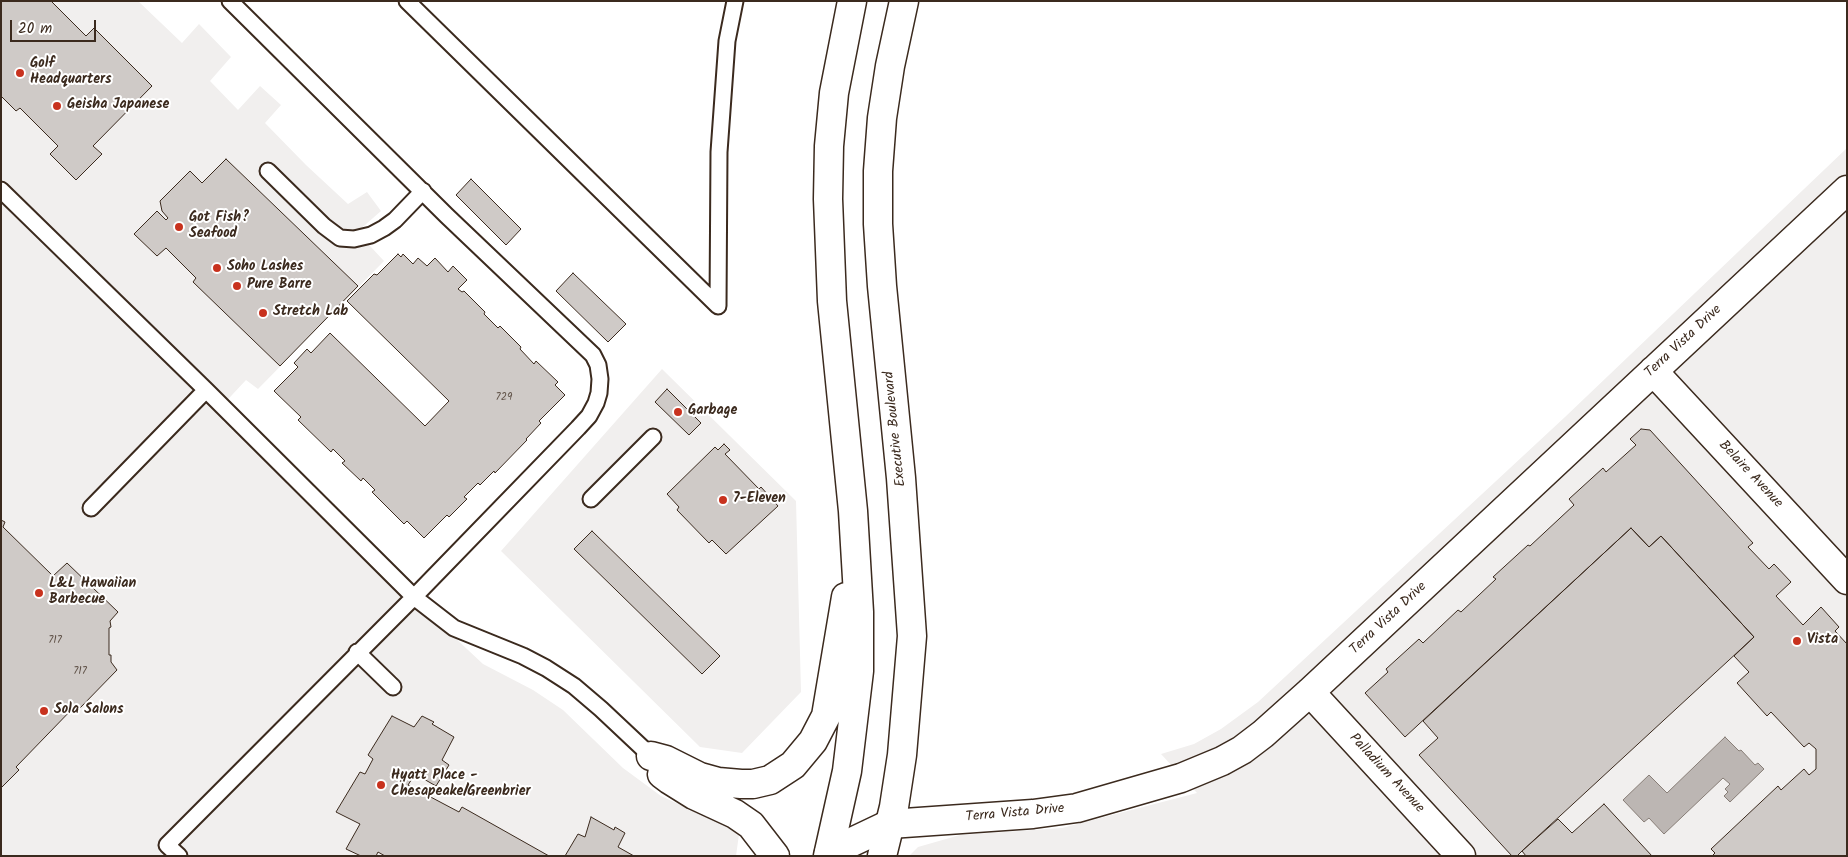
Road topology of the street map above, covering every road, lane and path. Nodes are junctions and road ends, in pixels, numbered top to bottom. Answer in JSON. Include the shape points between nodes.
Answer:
{"nodes":[{"id":1,"x":230,"y":1,"type":"edge"},
{"id":2,"x":407,"y":1,"type":"edge"},
{"id":3,"x":735,"y":1,"type":"edge"},
{"id":4,"x":852,"y":1,"type":"edge"},
{"id":5,"x":904,"y":1,"type":"edge"},
{"id":6,"x":268,"y":171,"type":"dead end"},
{"id":7,"x":1,"y":190,"type":"edge"},
{"id":8,"x":1847,"y":190,"type":"edge"},
{"id":9,"x":423,"y":191,"type":"junction"},
{"id":10,"x":1653,"y":371,"type":"junction"},
{"id":11,"x":206,"y":390,"type":"junction"},
{"id":12,"x":654,"y":437,"type":"dead end"},
{"id":13,"x":591,"y":499,"type":"dead end"},
{"id":14,"x":91,"y":508,"type":"dead end"},
{"id":15,"x":855,"y":559,"type":"junction"},
{"id":16,"x":1847,"y":580,"type":"edge"},
{"id":17,"x":414,"y":597,"type":"junction"},
{"id":18,"x":357,"y":652,"type":"junction"},
{"id":19,"x":393,"y":687,"type":"dead end"},
{"id":20,"x":1310,"y":692,"type":"junction"},
{"id":21,"x":650,"y":756,"type":"junction"},
{"id":22,"x":890,"y":824,"type":"junction"},
{"id":23,"x":829,"y":854,"type":"edge"},
{"id":24,"x":179,"y":856,"type":"edge"},
{"id":25,"x":775,"y":856,"type":"edge"},
{"id":26,"x":882,"y":856,"type":"edge"},
{"id":27,"x":1461,"y":856,"type":"edge"}],
"edges":[{"from":1,"to":9,"type":"lane"},
{"from":2,"to":3,"type":"lane","via":[[718,306],[719,152],[727,41]]},
{"from":4,"to":15,"type":"street","via":[[834,93],[828,199],[832,301]]},
{"from":5,"to":22,"type":"street","name":"Executive Boulevard","via":[[882,118],[878,171],[882,286],[901,478],[912,636],[902,755]]},
{"from":6,"to":9,"type":"lane","via":[[340,238],[354,239],[384,228]]},
{"from":7,"to":11,"type":"lane"},
{"from":8,"to":10,"type":"street","name":"Terra Vista Drive"},
{"from":9,"to":17,"type":"lane","via":[[593,355],[600,378],[599,393],[589,416]]},
{"from":10,"to":16,"type":"street","name":"Belaire Avenue"},
{"from":10,"to":20,"type":"street","name":"Terra Vista Drive"},
{"from":11,"to":14,"type":"lane"},
{"from":11,"to":17,"type":"lane"},
{"from":12,"to":13,"type":"lane"},
{"from":15,"to":21,"type":"street","via":[[826,716],[813,741],[793,765],[770,780],[741,784],[700,777],[666,760]]},
{"from":15,"to":23,"type":"street","via":[[859,671],[847,771]]},
{"from":17,"to":18,"type":"lane"},
{"from":17,"to":21,"type":"lane","via":[[454,628],[523,656],[574,686]]},
{"from":18,"to":19,"type":"lane"},
{"from":18,"to":24,"type":"lane","via":[[167,845]]},
{"from":20,"to":22,"type":"street","name":"Terra Vista Drive","via":[[1242,750],[1180,778],[1077,808]]},
{"from":20,"to":27,"type":"street","name":"Palladium Avenue"},
{"from":21,"to":25,"type":"street","via":[[660,772],[670,780],[751,825]]},
{"from":22,"to":23,"type":"street","name":"Terra Vista Drive"},
{"from":22,"to":26,"type":"street","name":"Executive Boulevard"}]}
